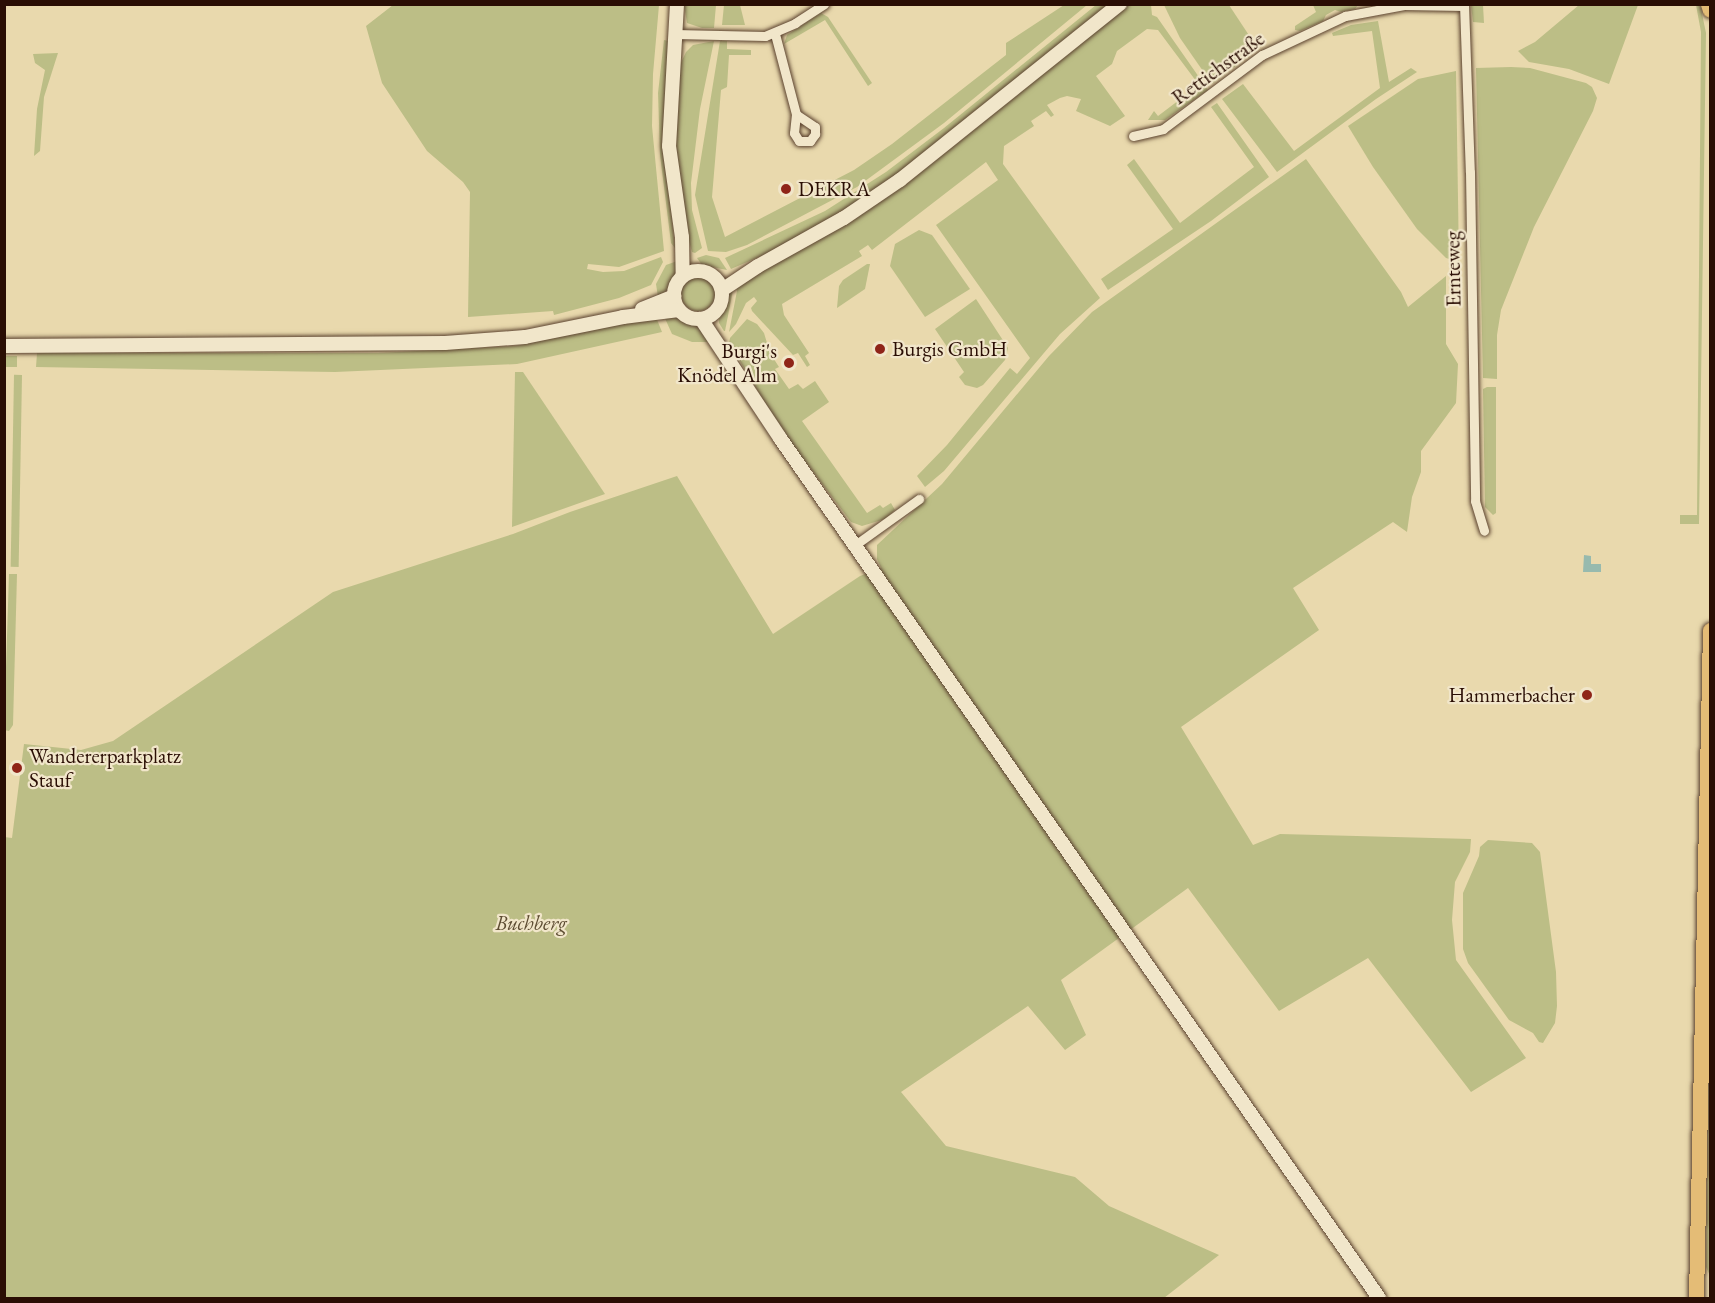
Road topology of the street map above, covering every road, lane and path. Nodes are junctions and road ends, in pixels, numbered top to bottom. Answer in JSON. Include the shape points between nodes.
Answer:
{"nodes":[{"id":1,"x":677,"y":4,"type":"edge"},
{"id":2,"x":824,"y":4,"type":"edge"},
{"id":3,"x":1120,"y":4,"type":"edge"},
{"id":4,"x":1708,"y":4,"type":"edge"},
{"id":5,"x":1464,"y":5,"type":"edge"},
{"id":6,"x":1710,"y":10,"type":"edge"},
{"id":7,"x":675,"y":34,"type":"junction"},
{"id":8,"x":775,"y":34,"type":"junction"},
{"id":9,"x":796,"y":114,"type":"dead end"},
{"id":10,"x":1133,"y":136,"type":"dead end"},
{"id":11,"x":682,"y":237,"type":"junction"},
{"id":12,"x":758,"y":266,"type":"junction"},
{"id":13,"x":699,"y":271,"type":"junction"},
{"id":14,"x":683,"y":276,"type":"junction"},
{"id":15,"x":714,"y":277,"type":"junction"},
{"id":16,"x":722,"y":290,"type":"junction"},
{"id":17,"x":674,"y":296,"type":"junction"},
{"id":18,"x":679,"y":310,"type":"junction"},
{"id":19,"x":708,"y":316,"type":"junction"},
{"id":20,"x":623,"y":318,"type":"junction"},
{"id":21,"x":4,"y":346,"type":"edge"},
{"id":22,"x":919,"y":499,"type":"dead end"},
{"id":23,"x":1484,"y":531,"type":"dead end"},
{"id":24,"x":855,"y":544,"type":"junction"},
{"id":25,"x":1710,"y":630,"type":"edge"},
{"id":26,"x":1379,"y":1299,"type":"edge"},
{"id":27,"x":1696,"y":1299,"type":"edge"}],
"edges":[{"from":1,"to":7,"type":"street"},
{"from":2,"to":8,"type":"street"},
{"from":3,"to":12,"type":"street","via":[[900,180],[824,230]]},
{"from":4,"to":6,"type":"main road"},
{"from":5,"to":10,"type":"street","name":"Rettichstraße","via":[[1404,5],[1345,16],[1262,55],[1164,129]]},
{"from":5,"to":23,"type":"street","name":"Ernteweg","via":[[1475,501]]},
{"from":7,"to":8,"type":"street"},
{"from":7,"to":11,"type":"street","via":[[669,146]]},
{"from":8,"to":9,"type":"street"},
{"from":11,"to":13,"type":"street"},
{"from":11,"to":14,"type":"street"},
{"from":12,"to":15,"type":"street"},
{"from":12,"to":16,"type":"street"},
{"from":13,"to":14,"type":"street"},
{"from":13,"to":15,"type":"street"},
{"from":14,"to":17,"type":"street"},
{"from":15,"to":16,"type":"street"},
{"from":16,"to":19,"type":"street","via":[[722,302]]},
{"from":17,"to":18,"type":"street"},
{"from":17,"to":20,"type":"street"},
{"from":18,"to":19,"type":"street","via":[[690,318]]},
{"from":18,"to":20,"type":"street"},
{"from":19,"to":24,"type":"street","via":[[730,361]]},
{"from":20,"to":21,"type":"street","via":[[525,337],[445,343]]},
{"from":22,"to":24,"type":"street"},
{"from":24,"to":26,"type":"street"},
{"from":25,"to":27,"type":"main road"}]}
